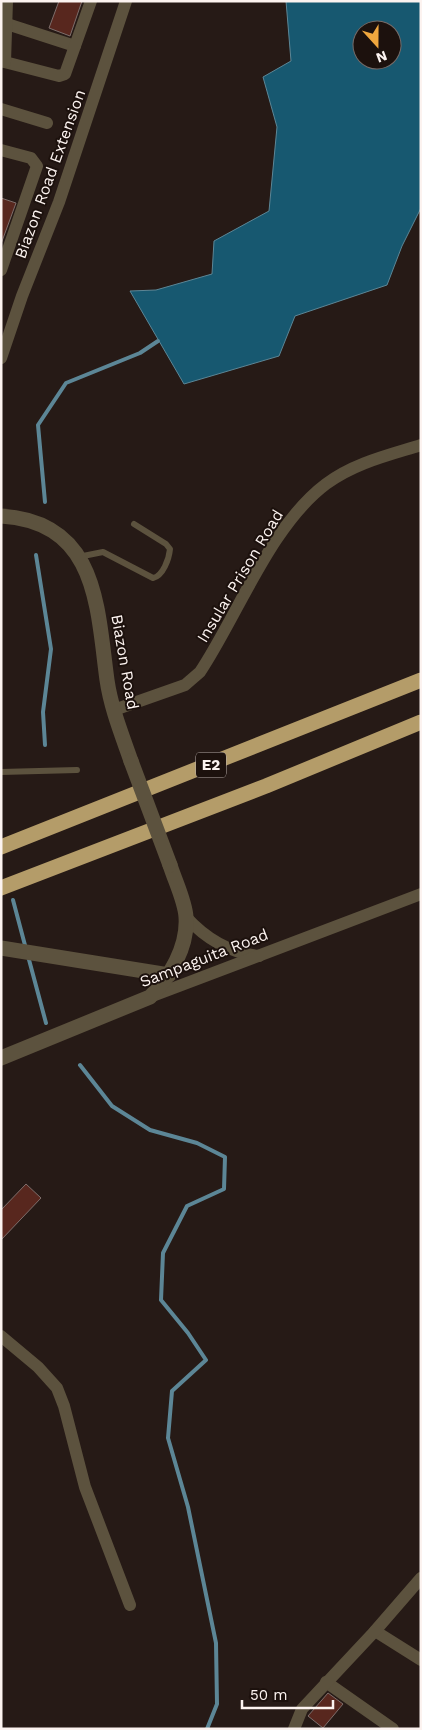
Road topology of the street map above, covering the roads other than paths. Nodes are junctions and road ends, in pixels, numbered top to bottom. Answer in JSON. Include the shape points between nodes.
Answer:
{"nodes":[{"id":1,"x":7,"y":1,"type":"edge"},
{"id":2,"x":91,"y":1,"type":"edge"},
{"id":3,"x":126,"y":1,"type":"edge"},
{"id":4,"x":6,"y":24,"type":"junction"},
{"id":5,"x":75,"y":46,"type":"junction"},
{"id":6,"x":3,"y":61,"type":"edge"},
{"id":7,"x":1,"y":109,"type":"edge"},
{"id":8,"x":47,"y":123,"type":"dead end"},
{"id":9,"x":1,"y":150,"type":"edge"},
{"id":10,"x":1,"y":270,"type":"edge"},
{"id":11,"x":1,"y":358,"type":"edge"},
{"id":12,"x":421,"y":444,"type":"edge"},
{"id":13,"x":1,"y":516,"type":"edge"},
{"id":14,"x":134,"y":524,"type":"dead end"},
{"id":15,"x":78,"y":557,"type":"junction"},
{"id":16,"x":421,"y":680,"type":"edge"},
{"id":17,"x":114,"y":710,"type":"junction"},
{"id":18,"x":421,"y":722,"type":"edge"},
{"id":19,"x":77,"y":770,"type":"dead end"},
{"id":20,"x":1,"y":772,"type":"edge"},
{"id":21,"x":1,"y":847,"type":"edge"},
{"id":22,"x":1,"y":888,"type":"edge"},
{"id":23,"x":421,"y":894,"type":"edge"},
{"id":24,"x":186,"y":917,"type":"junction"},
{"id":25,"x":1,"y":948,"type":"edge"},
{"id":26,"x":260,"y":957,"type":"junction"},
{"id":27,"x":169,"y":975,"type":"junction"},
{"id":28,"x":150,"y":997,"type":"junction"},
{"id":29,"x":1,"y":1058,"type":"edge"},
{"id":30,"x":1,"y":1336,"type":"edge"},
{"id":31,"x":421,"y":1578,"type":"edge"},
{"id":32,"x":130,"y":1605,"type":"dead end"},
{"id":33,"x":375,"y":1631,"type":"junction"},
{"id":34,"x":421,"y":1660,"type":"edge"},
{"id":35,"x":326,"y":1682,"type":"junction"},
{"id":36,"x":294,"y":1729,"type":"edge"},
{"id":37,"x":393,"y":1729,"type":"edge"}],
"edges":[{"from":1,"to":4,"type":"street"},
{"from":2,"to":5,"type":"street"},
{"from":3,"to":11,"type":"street","name":"Biazon Road Extension","via":[[62,193]]},
{"from":4,"to":5,"type":"street"},
{"from":4,"to":6,"type":"street"},
{"from":5,"to":6,"type":"street","via":[[65,74],[59,76]]},
{"from":7,"to":8,"type":"street"},
{"from":9,"to":10,"type":"street","via":[[31,158],[37,166]]},
{"from":12,"to":17,"type":"street","name":"Insular Prison Road","via":[[351,469],[327,483],[305,502],[284,529],[200,672],[185,685]]},
{"from":13,"to":15,"type":"street","name":"Biazon Road","via":[[35,523],[55,533]]},
{"from":14,"to":15,"type":"lane","via":[[170,549],[156,578],[103,552]]},
{"from":15,"to":17,"type":"street","name":"Biazon Road","via":[[91,582]]},
{"from":16,"to":21,"type":"highway","number":"E2"},
{"from":17,"to":24,"type":"street","name":"Biazon Road","bridge":true},
{"from":18,"to":22,"type":"highway","number":"E2","via":[[266,786]]},
{"from":19,"to":20,"type":"lane"},
{"from":23,"to":26,"type":"street","name":"Sampaguita Road"},
{"from":24,"to":26,"type":"street","name":"Biazon Road","via":[[198,931],[222,946]]},
{"from":24,"to":27,"type":"street","name":"Biazon Road","via":[[179,954]]},
{"from":25,"to":27,"type":"street"},
{"from":26,"to":28,"type":"street","name":"Sampaguita Road"},
{"from":27,"to":28,"type":"street","name":"Biazon Road"},
{"from":28,"to":29,"type":"street","name":"Sampaguita Road"},
{"from":30,"to":32,"type":"street","via":[[38,1367],[56,1388],[64,1406],[85,1487]]},
{"from":31,"to":33,"type":"street"},
{"from":33,"to":34,"type":"street"},
{"from":33,"to":35,"type":"street"},
{"from":35,"to":36,"type":"street","via":[[302,1709]]},
{"from":35,"to":37,"type":"street"}]}
